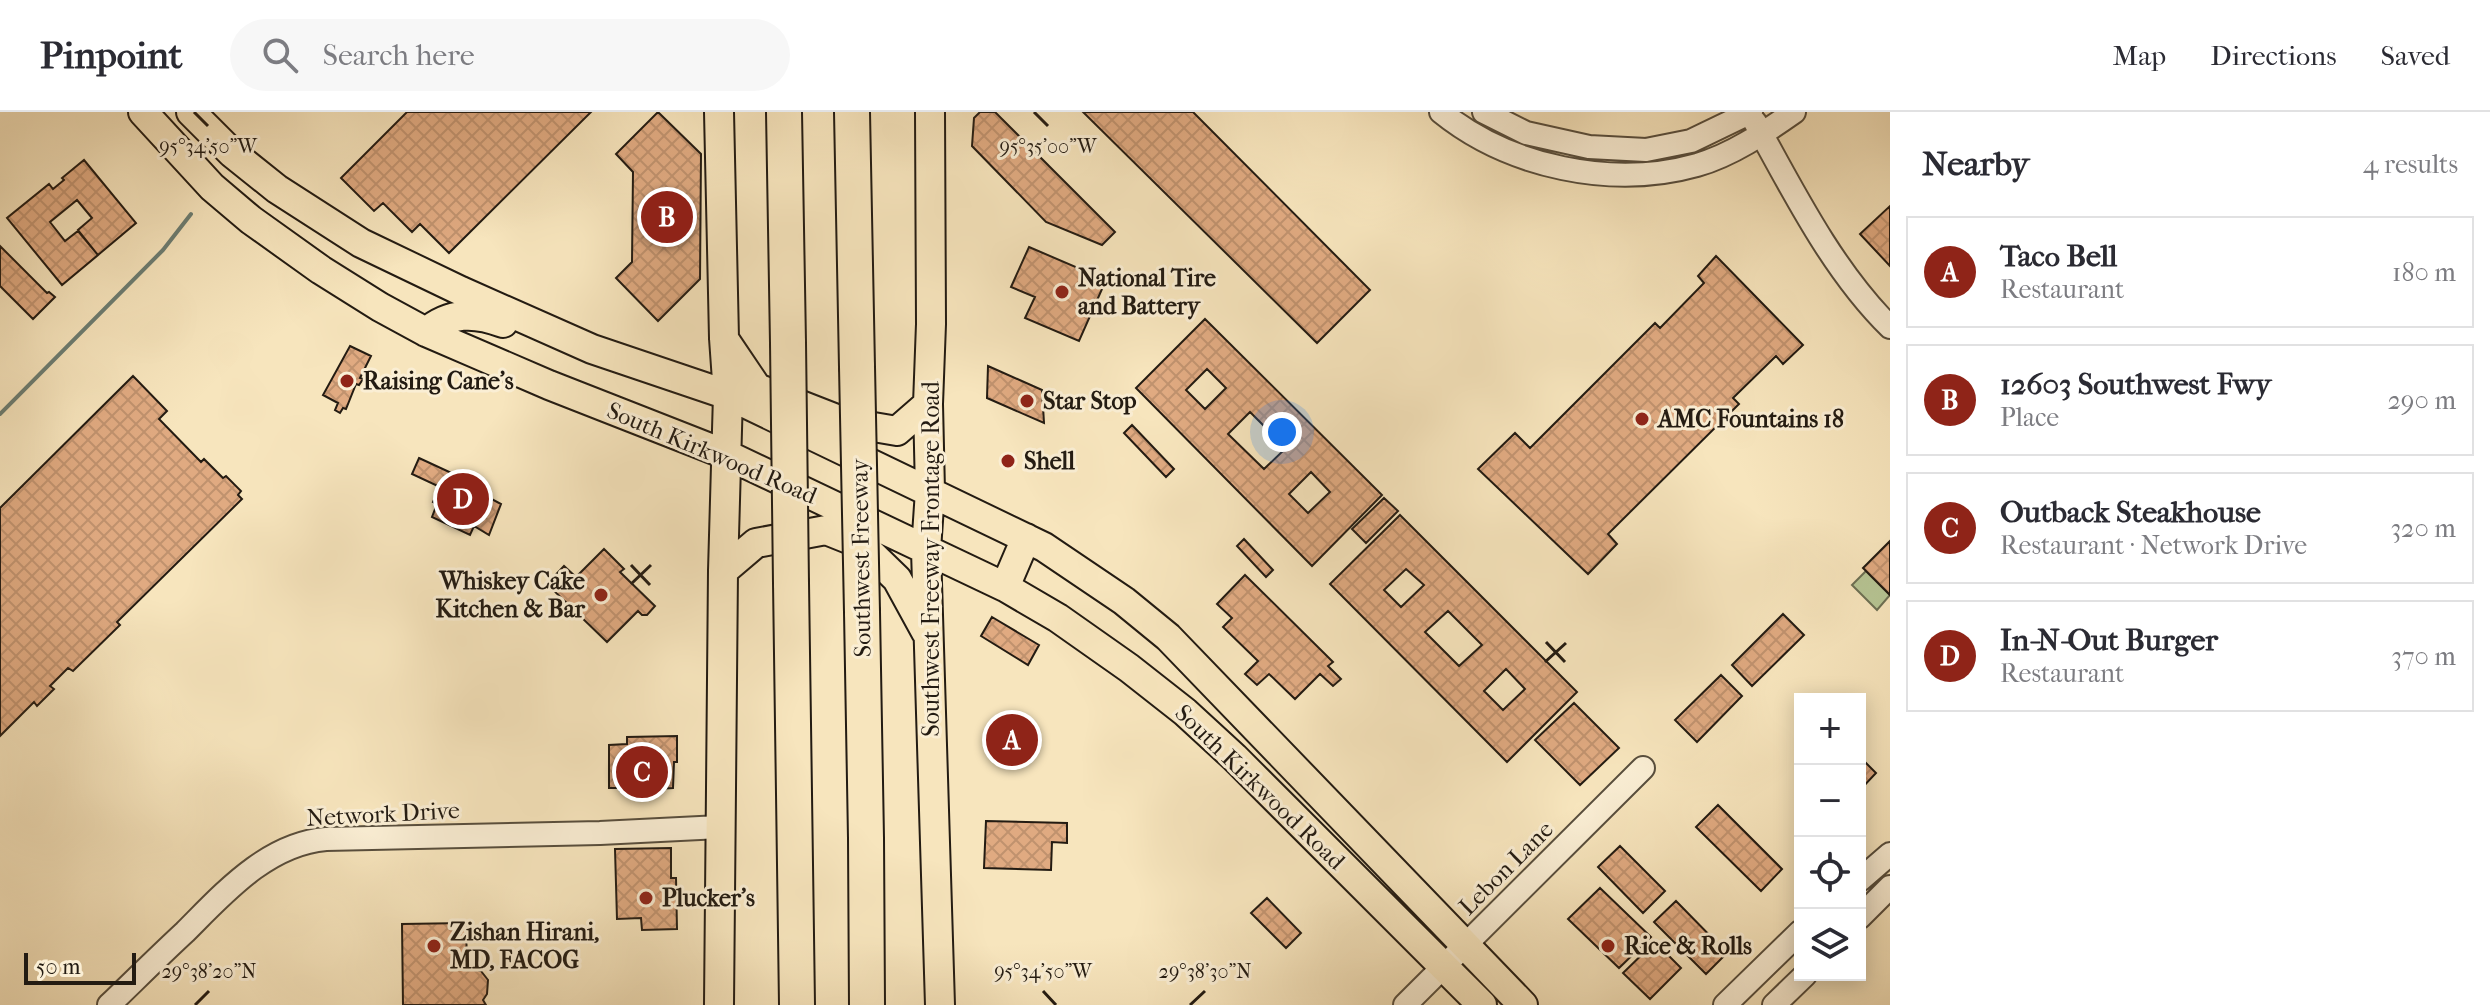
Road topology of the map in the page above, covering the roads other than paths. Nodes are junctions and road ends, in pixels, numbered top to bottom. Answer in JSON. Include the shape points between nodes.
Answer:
{"nodes":[{"id":1,"x":143,"y":112,"type":"edge"},
{"id":2,"x":191,"y":112,"type":"edge"},
{"id":3,"x":719,"y":112,"type":"edge"},
{"id":4,"x":784,"y":112,"type":"edge"},
{"id":5,"x":852,"y":112,"type":"edge"},
{"id":6,"x":930,"y":112,"type":"edge"},
{"id":7,"x":1441,"y":112,"type":"edge"},
{"id":8,"x":1484,"y":112,"type":"edge"},
{"id":9,"x":1751,"y":112,"type":"edge"},
{"id":10,"x":1794,"y":112,"type":"edge"},
{"id":11,"x":1762,"y":134,"type":"junction"},
{"id":12,"x":1589,"y":147,"type":"junction"},
{"id":13,"x":1587,"y":172,"type":"junction"},
{"id":14,"x":461,"y":291,"type":"junction"},
{"id":15,"x":355,"y":292,"type":"junction"},
{"id":16,"x":541,"y":327,"type":"junction"},
{"id":17,"x":1890,"y":327,"type":"edge"},
{"id":18,"x":426,"y":332,"type":"junction"},
{"id":19,"x":724,"y":338,"type":"junction"},
{"id":20,"x":728,"y":395,"type":"junction"},
{"id":21,"x":928,"y":404,"type":"junction"},
{"id":22,"x":725,"y":454,"type":"junction"},
{"id":23,"x":930,"y":491,"type":"junction"},
{"id":24,"x":1026,"y":538,"type":"junction"},
{"id":25,"x":926,"y":550,"type":"junction"},
{"id":26,"x":723,"y":571,"type":"junction"},
{"id":27,"x":1005,"y":587,"type":"junction"},
{"id":28,"x":929,"y":636,"type":"junction"},
{"id":29,"x":1643,"y":768,"type":"dead end"},
{"id":30,"x":720,"y":827,"type":"junction"},
{"id":31,"x":1890,"y":854,"type":"edge"},
{"id":32,"x":1866,"y":875,"type":"edge"},
{"id":33,"x":1890,"y":887,"type":"edge"},
{"id":34,"x":1866,"y":911,"type":"edge"},
{"id":35,"x":1794,"y":938,"type":"edge"},
{"id":36,"x":1464,"y":945,"type":"junction"},
{"id":37,"x":1443,"y":966,"type":"junction"},
{"id":38,"x":1799,"y":981,"type":"edge"},
{"id":39,"x":109,"y":1005,"type":"edge"},
{"id":40,"x":719,"y":1005,"type":"edge"},
{"id":41,"x":797,"y":1005,"type":"edge"},
{"id":42,"x":867,"y":1005,"type":"edge"},
{"id":43,"x":940,"y":1005,"type":"edge"},
{"id":44,"x":1405,"y":1005,"type":"edge"},
{"id":45,"x":1482,"y":1005,"type":"edge"},
{"id":46,"x":1523,"y":1005,"type":"edge"},
{"id":47,"x":1725,"y":1005,"type":"edge"},
{"id":48,"x":1774,"y":1005,"type":"edge"}],
"edges":[{"from":1,"to":15,"type":"main road","name":"South Kirkwood Road","via":[[212,187]]},
{"from":2,"to":14,"type":"main road","name":"South Kirkwood Road","via":[[232,153],[324,221]]},
{"from":3,"to":19,"type":"main road"},
{"from":4,"to":41,"type":"highway","bridge":true},
{"from":5,"to":42,"type":"highway","name":"Southwest Freeway","bridge":true},
{"from":6,"to":21,"type":"main road","name":"Southwest Freeway Frontage Road"},
{"from":7,"to":13,"type":"street","via":[[1518,157]]},
{"from":8,"to":12,"type":"street","via":[[1526,133]]},
{"from":9,"to":11,"type":"street"},
{"from":9,"to":12,"type":"street","via":[[1691,141],[1646,150]]},
{"from":10,"to":11,"type":"street"},
{"from":11,"to":13,"type":"street","via":[[1697,165],[1647,175]]},
{"from":11,"to":17,"type":"street","via":[[1817,233]]},
{"from":12,"to":13,"type":"street"},
{"from":14,"to":15,"type":"main road","via":[[448,305],[422,312],[372,289]]},
{"from":14,"to":16,"type":"main road","name":"South Kirkwood Road"},
{"from":15,"to":18,"type":"main road","name":"South Kirkwood Road"},
{"from":16,"to":18,"type":"main road","via":[[523,330],[485,316],[463,315],[438,322]]},
{"from":16,"to":20,"type":"main road","name":"South Kirkwood Road"},
{"from":18,"to":22,"type":"main road","name":"South Kirkwood Road"},
{"from":19,"to":20,"type":"main road"},
{"from":19,"to":21,"type":"main road","via":[[757,388],[844,422],[897,431]]},
{"from":20,"to":22,"type":"main road"},
{"from":20,"to":23,"type":"main road","name":"South Kirkwood Road"},
{"from":21,"to":23,"type":"main road","name":"Southwest Freeway Frontage Road"},
{"from":22,"to":25,"type":"main road","name":"South Kirkwood Road"},
{"from":22,"to":26,"type":"main road"},
{"from":23,"to":24,"type":"main road","name":"South Kirkwood Road"},
{"from":23,"to":25,"type":"main road","name":"Southwest Freeway Frontage Road"},
{"from":24,"to":27,"type":"main road"},
{"from":24,"to":36,"type":"main road","name":"South Kirkwood Road","via":[[1124,601],[1168,637]]},
{"from":25,"to":27,"type":"main road","name":"South Kirkwood Road"},
{"from":25,"to":28,"type":"main road","name":"Southwest Freeway Frontage Road"},
{"from":26,"to":28,"type":"main road","via":[[756,543],[826,530],[861,544],[897,579]]},
{"from":26,"to":30,"type":"main road"},
{"from":27,"to":37,"type":"main road","name":"South Kirkwood Road","via":[[1058,618],[1185,712]]},
{"from":28,"to":43,"type":"main road","name":"Southwest Freeway Frontage Road"},
{"from":29,"to":36,"type":"street","name":"Lebon Lane"},
{"from":30,"to":39,"type":"street","name":"Network Drive","via":[[326,839],[297,845],[229,889]]},
{"from":30,"to":40,"type":"main road"},
{"from":31,"to":32,"type":"street"},
{"from":33,"to":34,"type":"street"},
{"from":35,"to":47,"type":"street"},
{"from":36,"to":37,"type":"street","name":"Lebon Lane"},
{"from":36,"to":46,"type":"main road","name":"South Kirkwood Road"},
{"from":37,"to":44,"type":"street","name":"Lebon Lane"},
{"from":37,"to":45,"type":"main road","name":"South Kirkwood Road"},
{"from":38,"to":48,"type":"street"}]}
